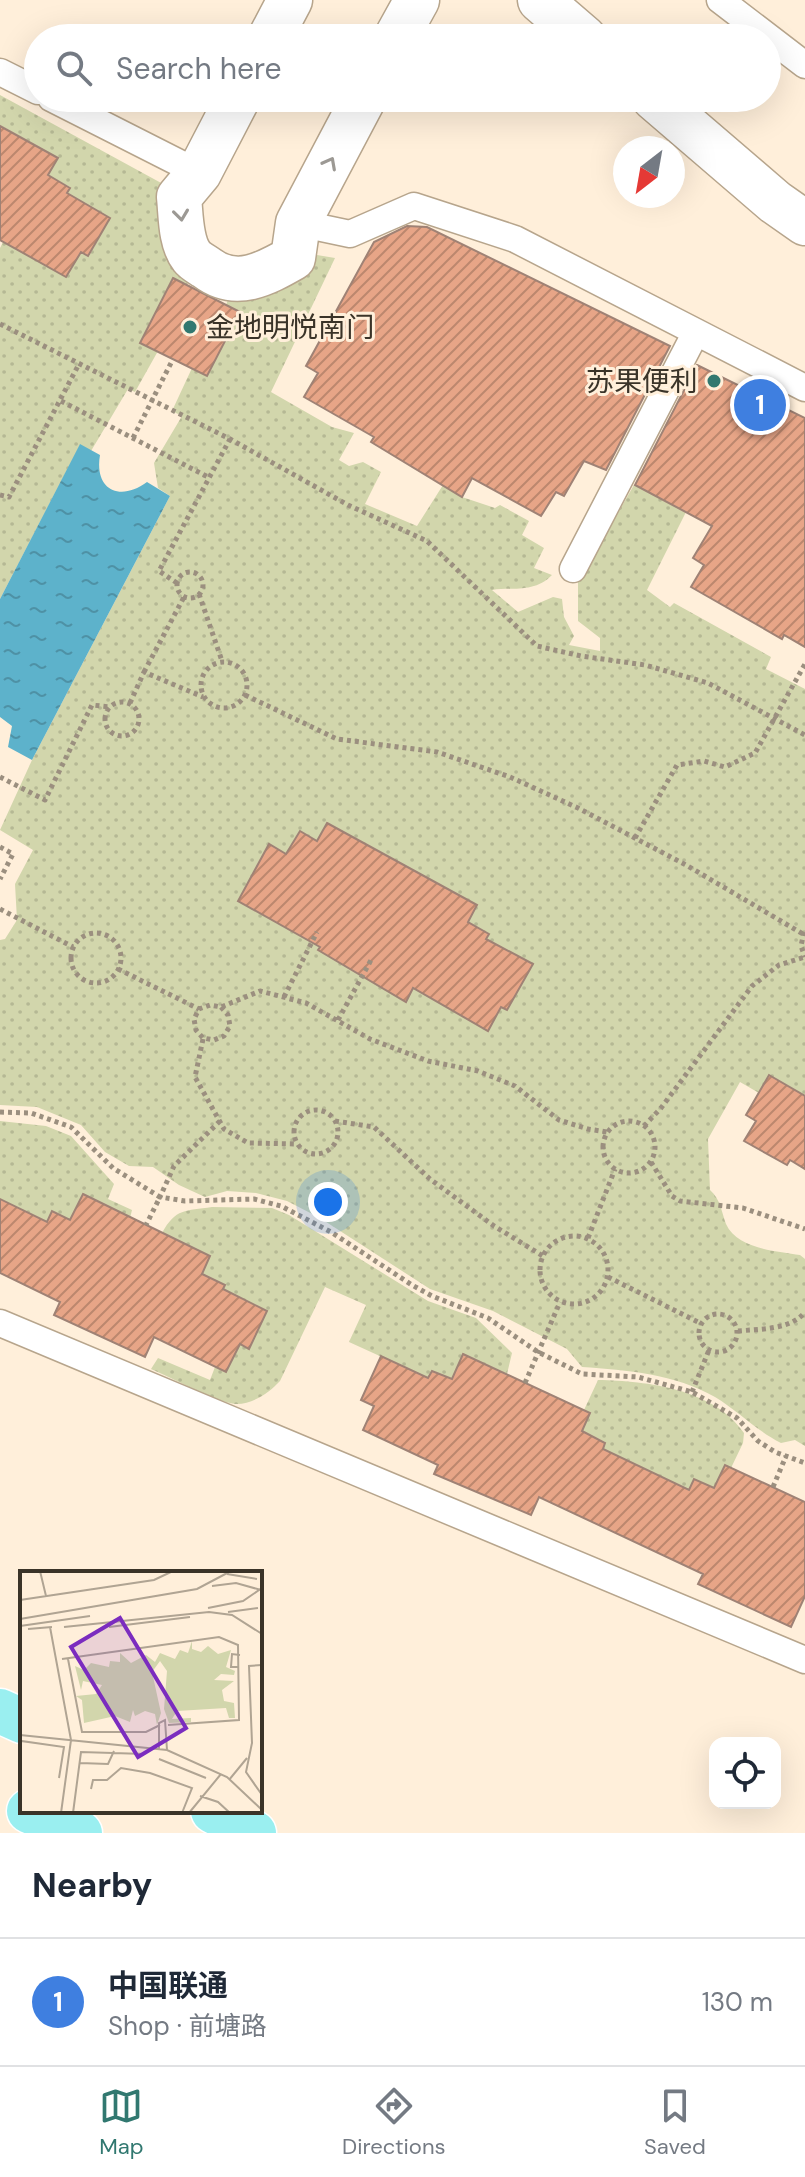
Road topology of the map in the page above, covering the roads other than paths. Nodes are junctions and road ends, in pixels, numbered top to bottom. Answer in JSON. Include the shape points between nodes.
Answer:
{"nodes":[{"id":1,"x":290,"y":0,"type":"edge"},
{"id":2,"x":417,"y":0,"type":"edge"},
{"id":3,"x":540,"y":0,"type":"edge"},
{"id":4,"x":720,"y":0,"type":"edge"},
{"id":5,"x":277,"y":24,"type":"edge"},
{"id":6,"x":404,"y":24,"type":"edge"},
{"id":7,"x":568,"y":24,"type":"edge"},
{"id":8,"x":751,"y":24,"type":"edge"},
{"id":9,"x":781,"y":47,"type":"edge"},
{"id":10,"x":805,"y":65,"type":"edge"},
{"id":11,"x":0,"y":72,"type":"edge"},
{"id":12,"x":24,"y":84,"type":"edge"},
{"id":13,"x":79,"y":112,"type":"edge"},
{"id":14,"x":231,"y":112,"type":"edge"},
{"id":15,"x":357,"y":112,"type":"edge"},
{"id":16,"x":670,"y":112,"type":"edge"},
{"id":17,"x":199,"y":173,"type":"junction"},
{"id":18,"x":298,"y":223,"type":"junction"},
{"id":19,"x":805,"y":223,"type":"edge"},
{"id":20,"x":696,"y":332,"type":"junction"},
{"id":21,"x":805,"y":388,"type":"edge"},
{"id":22,"x":573,"y":569,"type":"dead end"},
{"id":23,"x":0,"y":1323,"type":"edge"},
{"id":24,"x":805,"y":1660,"type":"edge"},
{"id":25,"x":0,"y":1711,"type":"edge"},
{"id":26,"x":20,"y":1720,"type":"edge"},
{"id":27,"x":0,"y":1799,"type":"edge"},
{"id":28,"x":20,"y":1807,"type":"edge"},
{"id":29,"x":34,"y":1813,"type":"edge"},
{"id":30,"x":217,"y":1813,"type":"edge"},
{"id":31,"x":80,"y":1833,"type":"edge"},
{"id":32,"x":254,"y":1833,"type":"edge"}],
"edges":[{"from":1,"to":5,"type":"street"},
{"from":2,"to":6,"type":"street"},
{"from":3,"to":7,"type":"street"},
{"from":4,"to":8,"type":"lane"},
{"from":9,"to":10,"type":"lane"},
{"from":11,"to":12,"type":"lane"},
{"from":13,"to":17,"type":"lane"},
{"from":14,"to":17,"type":"street"},
{"from":18,"to":15,"type":"street","one_way":true},
{"from":16,"to":19,"type":"street"},
{"from":17,"to":18,"type":"street","one_way":true,"via":[[179,197],[184,235],[192,257],[216,275],[239,281],[293,258]]},
{"from":18,"to":20,"type":"lane","via":[[350,234],[414,206],[515,239]]},
{"from":20,"to":21,"type":"lane"},
{"from":20,"to":22,"type":"lane"},
{"from":23,"to":24,"type":"lane"},
{"from":25,"to":26,"type":"main road"},
{"from":27,"to":28,"type":"main road"},
{"from":29,"to":31,"type":"main road"},
{"from":30,"to":32,"type":"main road"}]}
